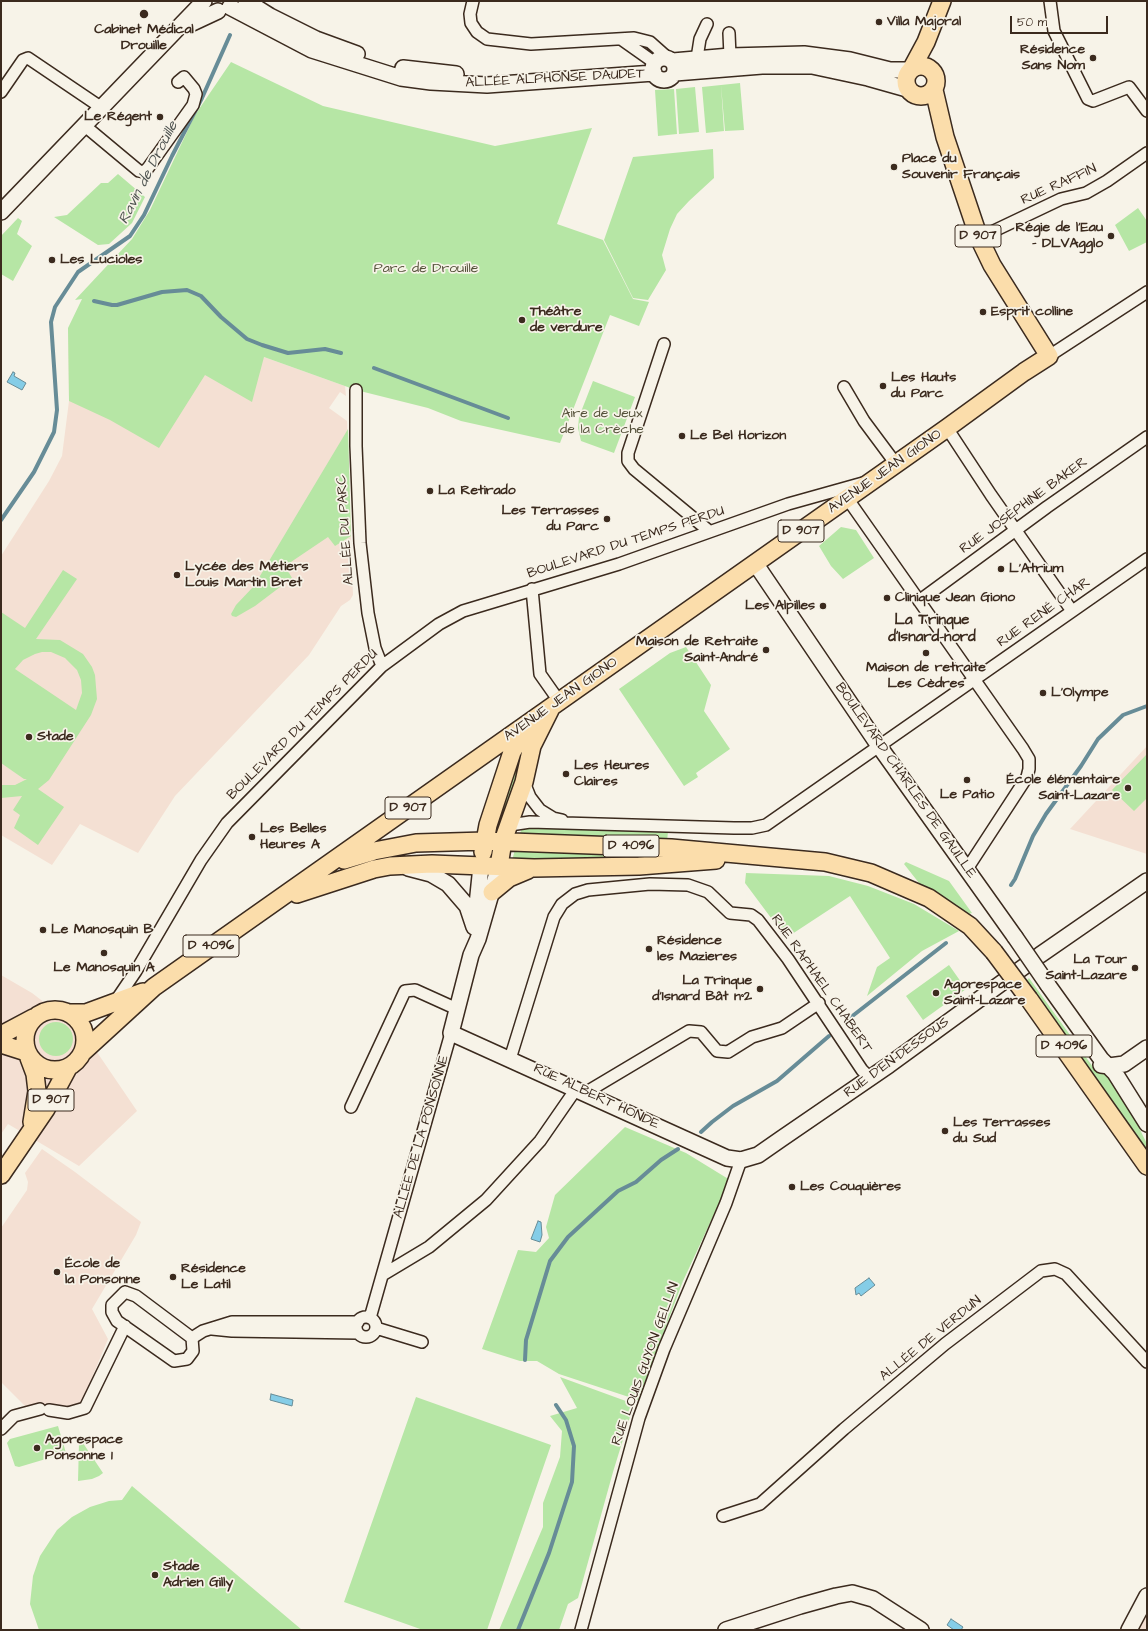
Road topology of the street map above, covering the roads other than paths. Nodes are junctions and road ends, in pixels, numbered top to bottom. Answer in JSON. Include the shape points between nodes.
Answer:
{"nodes":[{"id":1,"x":205,"y":1,"type":"edge"},
{"id":2,"x":246,"y":1,"type":"edge"},
{"id":3,"x":256,"y":1,"type":"edge"},
{"id":4,"x":473,"y":1,"type":"edge"},
{"id":5,"x":1050,"y":1,"type":"edge"},
{"id":6,"x":227,"y":6,"type":"edge"},
{"id":7,"x":940,"y":7,"type":"edge"},
{"id":8,"x":270,"y":16,"type":"junction"},
{"id":9,"x":707,"y":24,"type":"dead end"},
{"id":10,"x":175,"y":32,"type":"junction"},
{"id":11,"x":729,"y":33,"type":"dead end"},
{"id":12,"x":730,"y":56,"type":"junction"},
{"id":13,"x":698,"y":58,"type":"junction"},
{"id":14,"x":665,"y":66,"type":"junction"},
{"id":15,"x":911,"y":69,"type":"junction"},
{"id":16,"x":932,"y":70,"type":"junction"},
{"id":17,"x":178,"y":82,"type":"dead end"},
{"id":18,"x":934,"y":90,"type":"junction"},
{"id":19,"x":1,"y":92,"type":"edge"},
{"id":20,"x":912,"y":93,"type":"junction"},
{"id":21,"x":102,"y":108,"type":"junction"},
{"id":22,"x":1147,"y":111,"type":"edge"},
{"id":23,"x":85,"y":126,"type":"junction"},
{"id":24,"x":945,"y":137,"type":"junction"},
{"id":25,"x":1147,"y":153,"type":"edge"},
{"id":26,"x":1,"y":212,"type":"edge"},
{"id":27,"x":979,"y":238,"type":"junction"},
{"id":28,"x":1147,"y":292,"type":"edge"},
{"id":29,"x":664,"y":344,"type":"dead end"},
{"id":30,"x":1049,"y":356,"type":"junction"},
{"id":31,"x":844,"y":387,"type":"dead end"},
{"id":32,"x":356,"y":390,"type":"dead end"},
{"id":33,"x":947,"y":428,"type":"junction"},
{"id":34,"x":1147,"y":437,"type":"edge"},
{"id":35,"x":896,"y":464,"type":"junction"},
{"id":36,"x":871,"y":480,"type":"junction"},
{"id":37,"x":847,"y":498,"type":"junction"},
{"id":38,"x":1015,"y":530,"type":"junction"},
{"id":39,"x":709,"y":531,"type":"junction"},
{"id":40,"x":1147,"y":559,"type":"edge"},
{"id":41,"x":755,"y":563,"type":"junction"},
{"id":42,"x":532,"y":589,"type":"junction"},
{"id":43,"x":920,"y":601,"type":"junction"},
{"id":44,"x":1072,"y":611,"type":"junction"},
{"id":45,"x":382,"y":666,"type":"junction"},
{"id":46,"x":975,"y":679,"type":"junction"},
{"id":47,"x":555,"y":705,"type":"junction"},
{"id":48,"x":520,"y":740,"type":"junction"},
{"id":49,"x":879,"y":746,"type":"junction"},
{"id":50,"x":524,"y":782,"type":"junction"},
{"id":51,"x":576,"y":824,"type":"junction"},
{"id":52,"x":510,"y":825,"type":"junction"},
{"id":53,"x":503,"y":841,"type":"junction"},
{"id":54,"x":483,"y":852,"type":"junction"},
{"id":55,"x":758,"y":856,"type":"junction"},
{"id":56,"x":390,"y":866,"type":"junction"},
{"id":57,"x":498,"y":866,"type":"junction"},
{"id":58,"x":534,"y":868,"type":"junction"},
{"id":59,"x":322,"y":869,"type":"junction"},
{"id":60,"x":967,"y":869,"type":"junction"},
{"id":61,"x":1147,"y":881,"type":"edge"},
{"id":62,"x":304,"y":891,"type":"junction"},
{"id":63,"x":492,"y":892,"type":"junction"},
{"id":64,"x":269,"y":906,"type":"junction"},
{"id":65,"x":474,"y":927,"type":"junction"},
{"id":66,"x":471,"y":955,"type":"junction"},
{"id":67,"x":154,"y":987,"type":"junction"},
{"id":68,"x":819,"y":1003,"type":"junction"},
{"id":69,"x":114,"y":1004,"type":"junction"},
{"id":70,"x":457,"y":1008,"type":"junction"},
{"id":71,"x":69,"y":1013,"type":"junction"},
{"id":72,"x":34,"y":1018,"type":"junction"},
{"id":73,"x":451,"y":1033,"type":"junction"},
{"id":74,"x":1,"y":1034,"type":"edge"},
{"id":75,"x":1,"y":1044,"type":"edge"},
{"id":76,"x":1147,"y":1048,"type":"edge"},
{"id":77,"x":83,"y":1052,"type":"junction"},
{"id":78,"x":510,"y":1059,"type":"junction"},
{"id":79,"x":30,"y":1061,"type":"junction"},
{"id":80,"x":1115,"y":1066,"type":"junction"},
{"id":81,"x":68,"y":1068,"type":"junction"},
{"id":82,"x":870,"y":1078,"type":"junction"},
{"id":83,"x":580,"y":1091,"type":"junction"},
{"id":84,"x":351,"y":1108,"type":"dead end"},
{"id":85,"x":1147,"y":1124,"type":"edge"},
{"id":86,"x":30,"y":1131,"type":"junction"},
{"id":87,"x":741,"y":1160,"type":"junction"},
{"id":88,"x":1147,"y":1166,"type":"edge"},
{"id":89,"x":1,"y":1175,"type":"edge"},
{"id":90,"x":384,"y":1274,"type":"junction"},
{"id":91,"x":373,"y":1323,"type":"junction"},
{"id":92,"x":124,"y":1326,"type":"junction"},
{"id":93,"x":358,"y":1327,"type":"junction"},
{"id":94,"x":192,"y":1338,"type":"junction"},
{"id":95,"x":422,"y":1342,"type":"dead end"},
{"id":96,"x":1147,"y":1362,"type":"edge"},
{"id":97,"x":1,"y":1429,"type":"edge"},
{"id":98,"x":723,"y":1516,"type":"dead end"},
{"id":99,"x":1147,"y":1596,"type":"edge"},
{"id":100,"x":581,"y":1630,"type":"edge"},
{"id":101,"x":726,"y":1630,"type":"edge"},
{"id":102,"x":921,"y":1630,"type":"edge"},
{"id":103,"x":1129,"y":1630,"type":"edge"}],
"edges":[{"from":1,"to":6,"type":"street","name":"ALLÉE ALPHONSE DAUDET","via":[[210,7]]},
{"from":1,"to":10,"type":"street"},
{"from":2,"to":8,"type":"street","name":"ALLÉE ALPHONSE DAUDET"},
{"from":3,"to":8,"type":"street"},
{"from":4,"to":14,"type":"street","via":[[470,14],[472,23],[480,35],[496,41],[540,44],[621,38]]},
{"from":5,"to":22,"type":"street","via":[[1054,31],[1090,101],[1129,86]]},
{"from":6,"to":10,"type":"street"},
{"from":6,"to":14,"type":"street","name":"ALLÉE ALPHONSE DAUDET","via":[[312,50],[401,78],[487,85]]},
{"from":7,"to":15,"type":"main road"},
{"from":7,"to":16,"type":"main road"},
{"from":8,"to":14,"type":"street","name":"ALLÉE ALPHONSE DAUDET","via":[[342,49],[405,69],[483,76]]},
{"from":9,"to":13,"type":"street","via":[[700,39]]},
{"from":10,"to":21,"type":"street"},
{"from":11,"to":12,"type":"street"},
{"from":12,"to":13,"type":"street","name":"ALLÉE ALPHONSE DAUDET"},
{"from":12,"to":15,"type":"street","name":"ALLÉE ALPHONSE DAUDET","via":[[804,54],[850,60],[890,70]]},
{"from":13,"to":14,"type":"street","name":"ALLÉE ALPHONSE DAUDET"},
{"from":14,"to":20,"type":"street","name":"ALLÉE ALPHONSE DAUDET","via":[[812,66],[868,78]]},
{"from":15,"to":16,"type":"main road","via":[[922,66]]},
{"from":15,"to":20,"type":"main road","via":[[905,80]]},
{"from":16,"to":18,"type":"main road","via":[[936,79]]},
{"from":17,"to":23,"type":"street","via":[[184,77],[194,89],[196,94],[193,105],[147,170],[139,171]]},
{"from":18,"to":20,"type":"main road","via":[[927,96]]},
{"from":18,"to":24,"type":"main road","number":"D 907"},
{"from":19,"to":21,"type":"street","via":[[23,60],[28,58]]},
{"from":20,"to":24,"type":"main road","number":"D 907"},
{"from":21,"to":23,"type":"street"},
{"from":23,"to":26,"type":"street"},
{"from":24,"to":27,"type":"main road","number":"D 907"},
{"from":25,"to":27,"type":"street","name":"RUE RAFFIN","via":[[1086,193],[1061,199]]},
{"from":27,"to":30,"type":"main road","number":"D 907","via":[[992,265]]},
{"from":28,"to":30,"type":"street","name":"AVENUE JEAN GIONO"},
{"from":29,"to":39,"type":"street","via":[[628,454],[628,461],[634,469]]},
{"from":30,"to":33,"type":"main road","name":"AVENUE JEAN GIONO","number":"D 907"},
{"from":31,"to":35,"type":"street","via":[[864,421]]},
{"from":32,"to":45,"type":"street","name":"ALLÉE DU PARC","via":[[361,550],[368,613],[375,648]]},
{"from":33,"to":35,"type":"main road","name":"AVENUE JEAN GIONO","number":"D 907"},
{"from":33,"to":38,"type":"street"},
{"from":34,"to":38,"type":"street","name":"RUE JOSÉPHINE BAKER"},
{"from":35,"to":36,"type":"main road","name":"AVENUE JEAN GIONO","number":"D 907"},
{"from":36,"to":37,"type":"main road","name":"AVENUE JEAN GIONO","number":"D 907"},
{"from":36,"to":39,"type":"street","name":"BOULEVARD DU TEMPS PERDU"},
{"from":37,"to":41,"type":"main road","name":"AVENUE JEAN GIONO","number":"D 907"},
{"from":37,"to":43,"type":"street"},
{"from":38,"to":43,"type":"street","name":"RUE JOSÉPHINE BAKER"},
{"from":38,"to":44,"type":"street"},
{"from":39,"to":42,"type":"street","name":"BOULEVARD DU TEMPS PERDU","via":[[619,564]]},
{"from":40,"to":44,"type":"street","name":"RUE RENÉ CHAR"},
{"from":41,"to":47,"type":"main road","name":"AVENUE JEAN GIONO","number":"D 907"},
{"from":41,"to":49,"type":"street","name":"BOULEVARD CHARLES DE GAULLE"},
{"from":42,"to":45,"type":"street","name":"BOULEVARD DU TEMPS PERDU","via":[[454,614]]},
{"from":42,"to":47,"type":"street","via":[[540,674]]},
{"from":43,"to":46,"type":"street"},
{"from":44,"to":46,"type":"street","name":"RUE RENÉ CHAR"},
{"from":45,"to":69,"type":"street","name":"BOULEVARD DU TEMPS PERDU","via":[[265,782],[222,829]]},
{"from":46,"to":49,"type":"street","name":"RUE RENÉ CHAR"},
{"from":46,"to":60,"type":"street","via":[[1027,755],[1029,769],[1027,777]]},
{"from":47,"to":48,"type":"main road","number":"D 907"},
{"from":47,"to":48,"type":"main road","name":"AVENUE JEAN GIONO","number":"D 907","via":[[531,722]]},
{"from":48,"to":50,"type":"main road","number":"D 907"},
{"from":48,"to":54,"type":"main road","number":"D 907","via":[[512,752]]},
{"from":48,"to":59,"type":"main road","name":"AVENUE JEAN GIONO","number":"D 907"},
{"from":49,"to":51,"type":"street","name":"RUE RENÉ CHAR","via":[[766,824],[752,828]]},
{"from":49,"to":60,"type":"street","name":"BOULEVARD CHARLES DE GAULLE"},
{"from":50,"to":51,"type":"street","via":[[532,801],[540,810],[553,818]]},
{"from":50,"to":52,"type":"main road","number":"D 907"},
{"from":51,"to":52,"type":"street","via":[[530,822]]},
{"from":52,"to":53,"type":"main road","number":"D 907"},
{"from":53,"to":54,"type":"main road","number":"D 4096"},
{"from":53,"to":55,"type":"main road","number":"D 4096","via":[[671,848]]},
{"from":53,"to":57,"type":"main road"},
{"from":54,"to":56,"type":"main road","number":"D 4096","via":[[432,864]]},
{"from":54,"to":57,"type":"main road","number":"D 4096"},
{"from":54,"to":59,"type":"main road","number":"D 4096","via":[[440,841],[402,845],[358,855]]},
{"from":54,"to":62,"type":"main road","via":[[385,859],[349,869]]},
{"from":54,"to":65,"type":"street","name":"ALLÉE DE LA PONSONNE"},
{"from":55,"to":58,"type":"main road","number":"D 4096","via":[[639,866]]},
{"from":55,"to":88,"type":"main road","number":"D 4096","bridge":true,"via":[[810,860],[871,873],[929,898],[970,926],[994,952],[1029,999]]},
{"from":56,"to":62,"type":"main road","number":"D 4096"},
{"from":56,"to":65,"type":"street","via":[[421,870],[448,884],[467,906]]},
{"from":57,"to":58,"type":"main road","number":"D 4096"},
{"from":57,"to":63,"type":"street","name":"ALLÉE DE LA PONSONNE"},
{"from":58,"to":63,"type":"main road","via":[[509,878]]},
{"from":59,"to":64,"type":"main road","name":"AVENUE JEAN GIONO","number":"D 4096"},
{"from":60,"to":80,"type":"street","name":"BOULEVARD CHARLES DE GAULLE","bridge":true,"via":[[1048,985],[1065,1020],[1082,1045],[1095,1061],[1104,1066]]},
{"from":61,"to":82,"type":"street","name":"RUE D'EN-DESSOUS"},
{"from":62,"to":64,"type":"main road","number":"D 4096"},
{"from":63,"to":66,"type":"street","name":"ALLÉE DE LA PONSONNE"},
{"from":64,"to":67,"type":"main road","name":"AVENUE JEAN GIONO","number":"D 4096"},
{"from":65,"to":66,"type":"street","name":"ALLÉE DE LA PONSONNE"},
{"from":66,"to":70,"type":"street","name":"ALLÉE DE LA PONSONNE"},
{"from":67,"to":69,"type":"main road","name":"AVENUE JEAN GIONO","number":"D 4096"},
{"from":67,"to":77,"type":"main road","name":"AVENUE JEAN GIONO","number":"D 4096"},
{"from":68,"to":78,"type":"street","name":"RUE RAPHAEL CHABERT","via":[[758,920],[751,915],[730,913],[704,890],[688,885],[650,884],[588,890],[568,898],[554,917]]},
{"from":68,"to":82,"type":"street","name":"RUE RAPHAEL CHABERT","via":[[862,1070]]},
{"from":68,"to":83,"type":"street","via":[[782,1028],[755,1036],[728,1052],[717,1051],[700,1032],[689,1031]]},
{"from":69,"to":71,"type":"main road","name":"AVENUE JEAN GIONO","number":"D 4096","via":[[86,1013]]},
{"from":70,"to":73,"type":"street","name":"ALLÉE DE LA PONSONNE"},
{"from":70,"to":84,"type":"street","via":[[415,990],[406,992]]},
{"from":71,"to":72,"type":"main road","via":[[50,1010]]},
{"from":71,"to":77,"type":"main road","via":[[84,1033]]},
{"from":72,"to":74,"type":"main road"},
{"from":72,"to":79,"type":"main road","via":[[25,1034],[24,1043]]},
{"from":73,"to":78,"type":"street","name":"RUE ALBERT HONDE"},
{"from":73,"to":90,"type":"street","name":"ALLÉE DE LA PONSONNE"},
{"from":75,"to":79,"type":"main road"},
{"from":76,"to":80,"type":"street","via":[[1128,1062]]},
{"from":77,"to":81,"type":"main road"},
{"from":78,"to":83,"type":"street","name":"RUE ALBERT HONDE"},
{"from":79,"to":81,"type":"main road","via":[[43,1069],[56,1071]]},
{"from":79,"to":86,"type":"main road","number":"D 907","via":[[37,1098]]},
{"from":80,"to":85,"type":"street","via":[[1125,1090]]},
{"from":81,"to":86,"type":"main road","number":"D 907","via":[[46,1109]]},
{"from":82,"to":87,"type":"street","name":"RUE D'EN-DESSOUS","via":[[767,1150]]},
{"from":83,"to":87,"type":"street","name":"RUE ALBERT HONDE","via":[[727,1158]]},
{"from":83,"to":90,"type":"street","via":[[540,1141],[486,1200],[429,1248]]},
{"from":86,"to":89,"type":"main road","number":"D 907"},
{"from":87,"to":100,"type":"street","name":"RUE LOUIS GUYON GELLIN","via":[[726,1203],[664,1349],[639,1418]]},
{"from":90,"to":91,"type":"street","name":"ALLÉE DE LA PONSONNE"},
{"from":91,"to":93,"type":"street","via":[[364,1318]]},
{"from":91,"to":93,"type":"street","via":[[374,1334],[369,1337],[363,1336]]},
{"from":91,"to":95,"type":"street"},
{"from":92,"to":94,"type":"street","via":[[178,1362],[187,1359],[193,1351]]},
{"from":92,"to":94,"type":"street","via":[[117,1321],[111,1308],[121,1294],[130,1292]]},
{"from":92,"to":97,"type":"street","via":[[85,1408],[68,1413],[44,1409],[14,1416]]},
{"from":93,"to":94,"type":"street","via":[[232,1322],[209,1328]]},
{"from":96,"to":98,"type":"street","name":"ALLÉE DE VERDUN","via":[[1066,1274],[1055,1269],[1041,1271],[945,1344],[760,1504]]},
{"from":99,"to":103,"type":"street"},
{"from":101,"to":102,"type":"street","via":[[794,1607],[852,1593],[873,1599]]}]}
